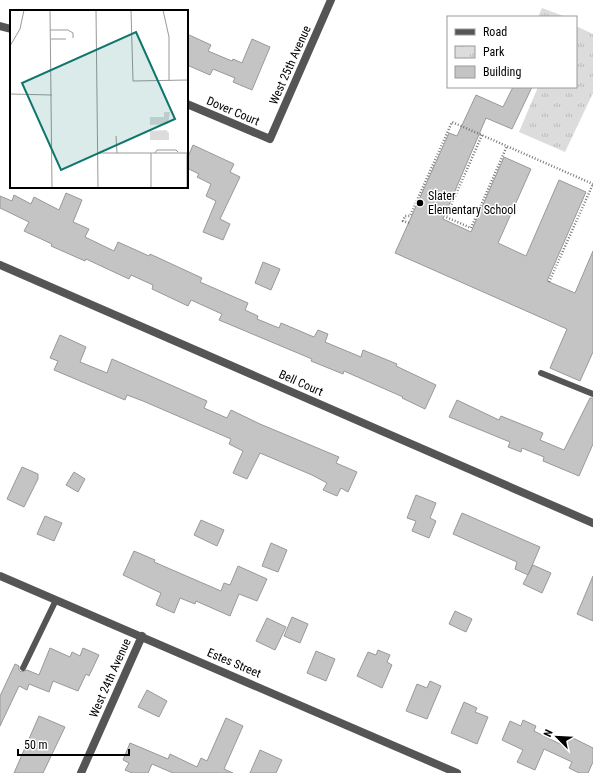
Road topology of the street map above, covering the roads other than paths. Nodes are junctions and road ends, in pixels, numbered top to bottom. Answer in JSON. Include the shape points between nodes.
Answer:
{"nodes":[{"id":1,"x":331,"y":0,"type":"edge"},
{"id":2,"x":0,"y":26,"type":"edge"},
{"id":3,"x":10,"y":29,"type":"edge"},
{"id":4,"x":188,"y":104,"type":"edge"},
{"id":5,"x":270,"y":139,"type":"joint"},
{"id":6,"x":0,"y":265,"type":"edge"},
{"id":7,"x":541,"y":373,"type":"dead end"},
{"id":8,"x":593,"y":394,"type":"edge"},
{"id":9,"x":592,"y":520,"type":"edge"},
{"id":10,"x":0,"y":576,"type":"edge"},
{"id":11,"x":56,"y":600,"type":"junction"},
{"id":12,"x":142,"y":636,"type":"junction"},
{"id":13,"x":23,"y":668,"type":"dead end"},
{"id":14,"x":81,"y":773,"type":"edge"},
{"id":15,"x":457,"y":773,"type":"edge"}],
"edges":[{"from":1,"to":5,"type":"street","name":"West 25th Avenue"},
{"from":2,"to":3,"type":"street"},
{"from":4,"to":5,"type":"street","name":"Dover Court"},
{"from":6,"to":9,"type":"street","name":"Bell Court"},
{"from":7,"to":8,"type":"lane"},
{"from":10,"to":11,"type":"street","name":"Estes Street"},
{"from":11,"to":12,"type":"street","name":"Estes Street"},
{"from":11,"to":13,"type":"lane"},
{"from":12,"to":14,"type":"street","name":"West 24th Avenue"},
{"from":12,"to":15,"type":"street","name":"Estes Street"}]}
